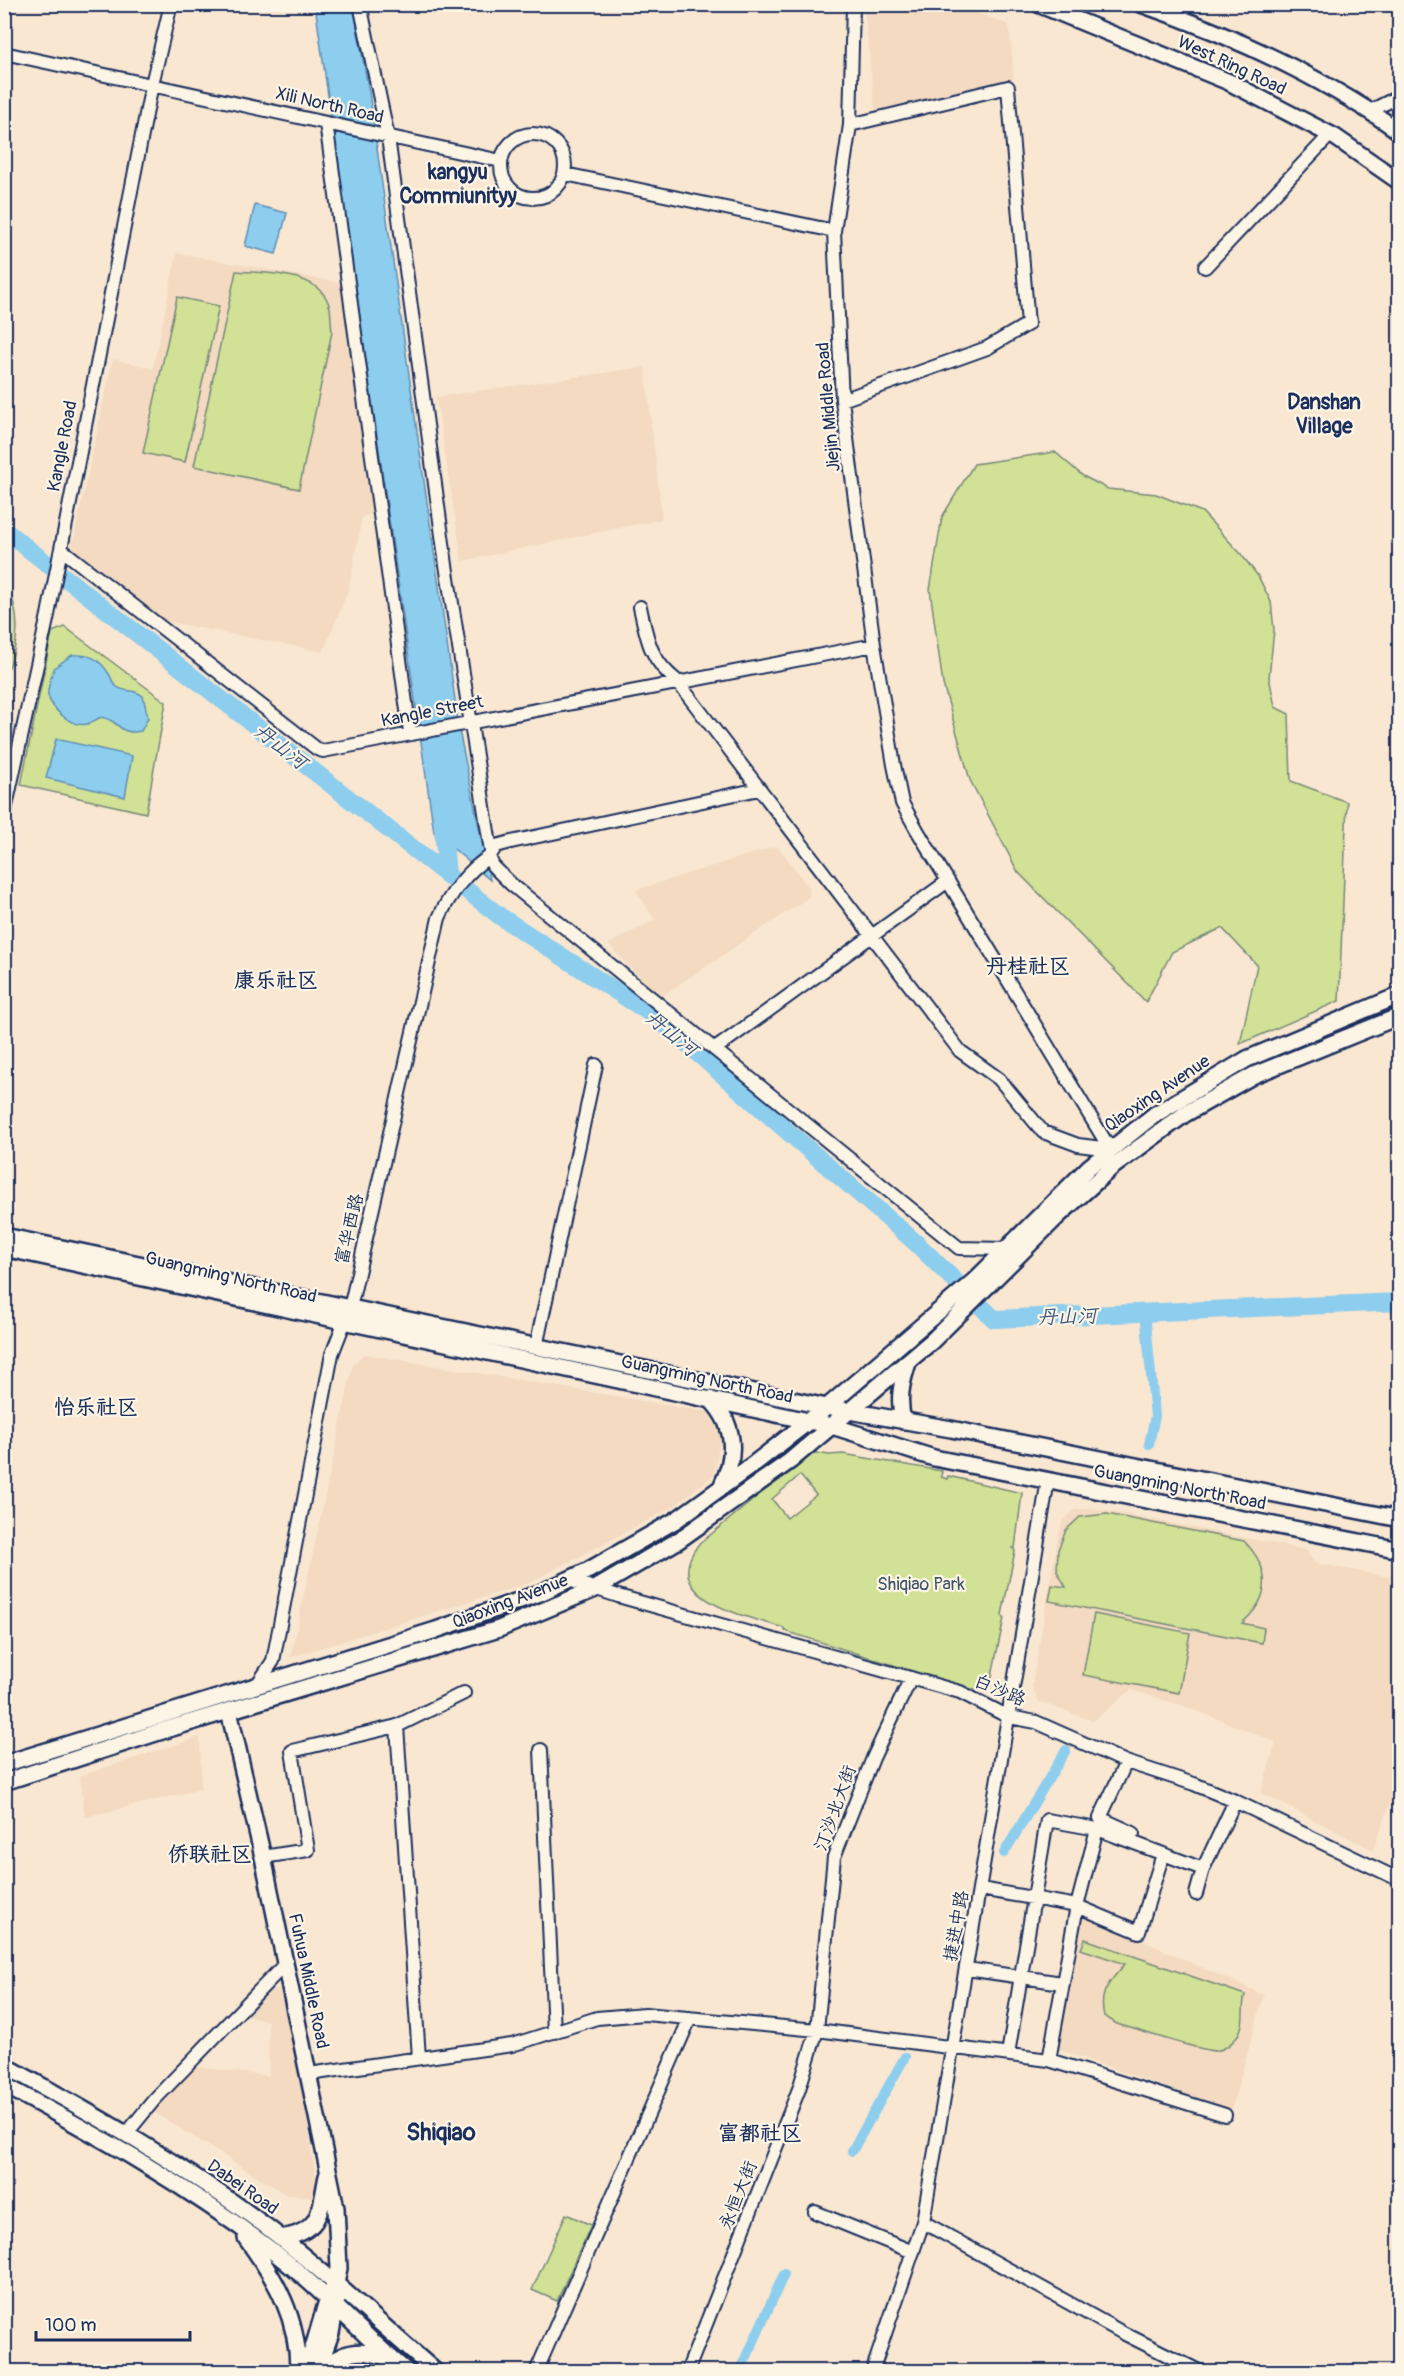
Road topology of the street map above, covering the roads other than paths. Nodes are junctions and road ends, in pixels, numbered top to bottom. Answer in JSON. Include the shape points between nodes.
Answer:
{"nodes":[{"id":1,"x":171,"y":4,"type":"edge"},
{"id":2,"x":360,"y":4,"type":"edge"},
{"id":3,"x":853,"y":4,"type":"edge"},
{"id":4,"x":1038,"y":4,"type":"edge"},
{"id":5,"x":1142,"y":4,"type":"edge"},
{"id":6,"x":1173,"y":9,"type":"edge"},
{"id":7,"x":4,"y":52,"type":"edge"},
{"id":8,"x":152,"y":84,"type":"junction"},
{"id":9,"x":1400,"y":96,"type":"edge"},
{"id":10,"x":1370,"y":111,"type":"junction"},
{"id":11,"x":326,"y":123,"type":"junction"},
{"id":12,"x":850,"y":125,"type":"junction"},
{"id":13,"x":1400,"y":132,"type":"edge"},
{"id":14,"x":1330,"y":135,"type":"junction"},
{"id":15,"x":388,"y":137,"type":"junction"},
{"id":16,"x":501,"y":161,"type":"junction"},
{"id":17,"x":565,"y":174,"type":"junction"},
{"id":18,"x":1400,"y":182,"type":"edge"},
{"id":19,"x":834,"y":231,"type":"junction"},
{"id":20,"x":1204,"y":267,"type":"dead end"},
{"id":21,"x":842,"y":400,"type":"junction"},
{"id":22,"x":59,"y":554,"type":"junction"},
{"id":23,"x":640,"y":607,"type":"dead end"},
{"id":24,"x":874,"y":645,"type":"junction"},
{"id":25,"x":677,"y":681,"type":"junction"},
{"id":26,"x":466,"y":722,"type":"junction"},
{"id":27,"x":410,"y":732,"type":"junction"},
{"id":28,"x":759,"y":789,"type":"junction"},
{"id":29,"x":4,"y":815,"type":"edge"},
{"id":30,"x":490,"y":854,"type":"junction"},
{"id":31,"x":948,"y":881,"type":"junction"},
{"id":32,"x":872,"y":936,"type":"junction"},
{"id":33,"x":1400,"y":995,"type":"edge"},
{"id":34,"x":1400,"y":1016,"type":"edge"},
{"id":35,"x":715,"y":1049,"type":"junction"},
{"id":36,"x":596,"y":1065,"type":"dead end"},
{"id":37,"x":1110,"y":1149,"type":"junction"},
{"id":38,"x":4,"y":1236,"type":"edge"},
{"id":39,"x":4,"y":1248,"type":"edge"},
{"id":40,"x":1006,"y":1249,"type":"junction"},
{"id":41,"x":978,"y":1286,"type":"junction"},
{"id":42,"x":953,"y":1310,"type":"junction"},
{"id":43,"x":347,"y":1315,"type":"junction"},
{"id":44,"x":536,"y":1347,"type":"junction"},
{"id":45,"x":909,"y":1361,"type":"junction"},
{"id":46,"x":710,"y":1399,"type":"junction"},
{"id":47,"x":827,"y":1407,"type":"junction"},
{"id":48,"x":849,"y":1411,"type":"junction"},
{"id":49,"x":809,"y":1422,"type":"junction"},
{"id":50,"x":908,"y":1422,"type":"junction"},
{"id":51,"x":832,"y":1426,"type":"junction"},
{"id":52,"x":905,"y":1449,"type":"junction"},
{"id":53,"x":1048,"y":1480,"type":"junction"},
{"id":54,"x":721,"y":1488,"type":"junction"},
{"id":55,"x":1400,"y":1519,"type":"edge"},
{"id":56,"x":1400,"y":1550,"type":"edge"},
{"id":57,"x":569,"y":1580,"type":"junction"},
{"id":58,"x":595,"y":1589,"type":"junction"},
{"id":59,"x":911,"y":1678,"type":"junction"},
{"id":60,"x":257,"y":1685,"type":"junction"},
{"id":61,"x":464,"y":1693,"type":"dead end"},
{"id":62,"x":229,"y":1711,"type":"junction"},
{"id":63,"x":1009,"y":1717,"type":"junction"},
{"id":64,"x":397,"y":1726,"type":"junction"},
{"id":65,"x":541,"y":1750,"type":"dead end"},
{"id":66,"x":1126,"y":1762,"type":"junction"},
{"id":67,"x":4,"y":1764,"type":"edge"},
{"id":68,"x":4,"y":1782,"type":"edge"},
{"id":69,"x":1235,"y":1801,"type":"junction"},
{"id":70,"x":1097,"y":1829,"type":"junction"},
{"id":71,"x":1133,"y":1833,"type":"dead end"},
{"id":72,"x":1163,"y":1854,"type":"junction"},
{"id":73,"x":263,"y":1857,"type":"junction"},
{"id":74,"x":1203,"y":1869,"type":"junction"},
{"id":75,"x":1400,"y":1880,"type":"edge"},
{"id":76,"x":981,"y":1889,"type":"junction"},
{"id":77,"x":1196,"y":1894,"type":"dead end"},
{"id":78,"x":1034,"y":1898,"type":"junction"},
{"id":79,"x":1077,"y":1906,"type":"junction"},
{"id":80,"x":285,"y":1964,"type":"junction"},
{"id":81,"x":967,"y":1969,"type":"junction"},
{"id":82,"x":1021,"y":1976,"type":"junction"},
{"id":83,"x":1062,"y":1983,"type":"junction"},
{"id":84,"x":690,"y":2018,"type":"junction"},
{"id":85,"x":817,"y":2030,"type":"junction"},
{"id":86,"x":554,"y":2032,"type":"junction"},
{"id":87,"x":954,"y":2047,"type":"junction"},
{"id":88,"x":1008,"y":2054,"type":"junction"},
{"id":89,"x":419,"y":2058,"type":"junction"},
{"id":90,"x":1049,"y":2060,"type":"junction"},
{"id":91,"x":4,"y":2065,"type":"edge"},
{"id":92,"x":309,"y":2074,"type":"junction"},
{"id":93,"x":4,"y":2085,"type":"edge"},
{"id":94,"x":1225,"y":2115,"type":"dead end"},
{"id":95,"x":127,"y":2133,"type":"junction"},
{"id":96,"x":329,"y":2170,"type":"junction"},
{"id":97,"x":815,"y":2212,"type":"dead end"},
{"id":98,"x":923,"y":2222,"type":"junction"},
{"id":99,"x":235,"y":2223,"type":"junction"},
{"id":100,"x":281,"y":2238,"type":"junction"},
{"id":101,"x":913,"y":2252,"type":"junction"},
{"id":102,"x":334,"y":2296,"type":"junction"},
{"id":103,"x":393,"y":2360,"type":"junction"},
{"id":104,"x":298,"y":2372,"type":"edge"},
{"id":105,"x":306,"y":2372,"type":"edge"},
{"id":106,"x":319,"y":2372,"type":"edge"},
{"id":107,"x":407,"y":2372,"type":"edge"},
{"id":108,"x":436,"y":2372,"type":"edge"},
{"id":109,"x":536,"y":2372,"type":"edge"},
{"id":110,"x":687,"y":2372,"type":"edge"},
{"id":111,"x":872,"y":2372,"type":"edge"},
{"id":112,"x":1201,"y":2372,"type":"edge"}],
"edges":[{"from":1,"to":8,"type":"street","name":"Kangle Road"},
{"from":2,"to":15,"type":"street"},
{"from":3,"to":12,"type":"street","name":"Jiejin Middle Road"},
{"from":4,"to":14,"type":"main road","name":"West Ring Road","via":[[1229,82]]},
{"from":5,"to":6,"type":"main road","name":"West Ring Road"},
{"from":6,"to":10,"type":"main road","name":"West Ring Road"},
{"from":7,"to":8,"type":"street","name":"Xili North Road"},
{"from":8,"to":11,"type":"street","name":"Xili North Road"},
{"from":8,"to":22,"type":"street","name":"Kangle Road"},
{"from":9,"to":10,"type":"street"},
{"from":10,"to":13,"type":"main road","name":"West Ring Road"},
{"from":11,"to":15,"type":"street","name":"Xili North Road"},
{"from":11,"to":27,"type":"street"},
{"from":12,"to":19,"type":"street","name":"Jiejin Middle Road"},
{"from":12,"to":21,"type":"street","via":[[1008,87],[1028,324],[987,348]]},
{"from":14,"to":18,"type":"main road","name":"West Ring Road"},
{"from":14,"to":20,"type":"street"},
{"from":15,"to":16,"type":"street","name":"Xili North Road"},
{"from":15,"to":26,"type":"street"},
{"from":16,"to":17,"type":"street","via":[[502,177],[511,191],[526,199],[543,198],[557,189]]},
{"from":16,"to":17,"type":"street","via":[[507,147],[518,137],[547,137],[559,146],[565,159]]},
{"from":17,"to":19,"type":"street"},
{"from":19,"to":21,"type":"street","name":"Jiejin Middle Road"},
{"from":21,"to":24,"type":"street","name":"Jiejin Middle Road"},
{"from":22,"to":27,"type":"street","name":"Kangle Street","via":[[317,749],[328,751]]},
{"from":22,"to":29,"type":"street","name":"Kangle Road"},
{"from":23,"to":25,"type":"street","via":[[647,643],[660,668]]},
{"from":24,"to":25,"type":"street","name":"Kangle Street"},
{"from":24,"to":31,"type":"street","name":"Jiejin Middle Road","via":[[902,803]]},
{"from":25,"to":26,"type":"street","name":"Kangle Street"},
{"from":25,"to":28,"type":"street"},
{"from":26,"to":27,"type":"street","name":"Kangle Street"},
{"from":26,"to":30,"type":"street"},
{"from":28,"to":30,"type":"street","via":[[533,837],[496,846]]},
{"from":28,"to":32,"type":"street"},
{"from":30,"to":35,"type":"street","via":[[493,866],[511,884]]},
{"from":30,"to":43,"type":"street","name":"富华西路","via":[[447,901],[440,918]]},
{"from":31,"to":32,"type":"street"},
{"from":31,"to":37,"type":"street"},
{"from":32,"to":35,"type":"street"},
{"from":32,"to":37,"type":"street","via":[[960,1051],[999,1079],[1043,1132],[1078,1145]]},
{"from":33,"to":37,"type":"main road","name":"Qiaoxing Avenue","via":[[1247,1059],[1180,1097]]},
{"from":34,"to":41,"type":"main road","name":"Qiaoxing Avenue","via":[[1254,1075],[1185,1114],[1094,1184]]},
{"from":35,"to":40,"type":"street","via":[[959,1248]]},
{"from":36,"to":44,"type":"street"},
{"from":37,"to":40,"type":"main road","name":"Qiaoxing Avenue"},
{"from":38,"to":43,"type":"main road","name":"Guangming North Road"},
{"from":39,"to":43,"type":"main road","name":"Guangming North Road"},
{"from":40,"to":41,"type":"main road","name":"Qiaoxing Avenue"},
{"from":41,"to":42,"type":"main road"},
{"from":42,"to":45,"type":"main road","name":"Qiaoxing Avenue"},
{"from":42,"to":47,"type":"main road","name":"Qiaoxing Avenue"},
{"from":43,"to":44,"type":"main road","name":"Guangming North Road"},
{"from":43,"to":46,"type":"main road","name":"Guangming North Road"},
{"from":43,"to":60,"type":"street","name":"富华西路","via":[[332,1354],[273,1661]]},
{"from":44,"to":47,"type":"main road","name":"Guangming North Road"},
{"from":45,"to":48,"type":"main road","name":"Qiaoxing Avenue"},
{"from":45,"to":50,"type":"main road","via":[[899,1403]]},
{"from":46,"to":49,"type":"main road","name":"Guangming North Road"},
{"from":46,"to":54,"type":"main road","via":[[726,1420],[732,1439],[731,1465]]},
{"from":47,"to":48,"type":"main road","name":"Guangming North Road"},
{"from":47,"to":49,"type":"main road","name":"Qiaoxing Avenue"},
{"from":48,"to":50,"type":"main road","name":"Guangming North Road"},
{"from":48,"to":51,"type":"main road","name":"Qiaoxing Avenue"},
{"from":49,"to":51,"type":"main road","name":"Guangming North Road"},
{"from":49,"to":54,"type":"main road","name":"Qiaoxing Avenue"},
{"from":50,"to":52,"type":"main road"},
{"from":50,"to":55,"type":"main road","name":"Guangming North Road"},
{"from":51,"to":52,"type":"main road","name":"Guangming North Road"},
{"from":51,"to":58,"type":"main road","name":"Qiaoxing Avenue","via":[[706,1522]]},
{"from":52,"to":53,"type":"main road","name":"Guangming North Road"},
{"from":53,"to":56,"type":"main road","name":"Guangming North Road"},
{"from":53,"to":63,"type":"street","name":"捷进中路"},
{"from":54,"to":57,"type":"main road","name":"Qiaoxing Avenue","via":[[646,1538]]},
{"from":57,"to":58,"type":"street","name":"白沙路"},
{"from":57,"to":60,"type":"main road","name":"Qiaoxing Avenue","via":[[436,1630]]},
{"from":58,"to":59,"type":"street","name":"白沙路"},
{"from":58,"to":62,"type":"main road","name":"Qiaoxing Avenue","via":[[499,1629]]},
{"from":59,"to":63,"type":"street","name":"白沙路","via":[[960,1692]]},
{"from":59,"to":85,"type":"street","name":"汀沙北大街","via":[[873,1758],[834,1857]]},
{"from":60,"to":62,"type":"main road"},
{"from":60,"to":67,"type":"main road","name":"Qiaoxing Avenue"},
{"from":61,"to":64,"type":"street"},
{"from":62,"to":68,"type":"main road","name":"Qiaoxing Avenue"},
{"from":62,"to":73,"type":"main road","name":"Fuhua Middle Road"},
{"from":63,"to":66,"type":"street","name":"白沙路","via":[[1055,1729]]},
{"from":63,"to":76,"type":"street","name":"捷进中路"},
{"from":64,"to":73,"type":"street","via":[[292,1751],[308,1850]]},
{"from":64,"to":89,"type":"street"},
{"from":65,"to":86,"type":"street"},
{"from":66,"to":69,"type":"street","name":"白沙路"},
{"from":66,"to":71,"type":"street","via":[[1100,1818]]},
{"from":69,"to":74,"type":"street"},
{"from":69,"to":75,"type":"street","name":"白沙路"},
{"from":70,"to":72,"type":"street"},
{"from":70,"to":78,"type":"street","via":[[1047,1820]]},
{"from":70,"to":79,"type":"street"},
{"from":72,"to":74,"type":"street"},
{"from":72,"to":79,"type":"street","via":[[1139,1932]]},
{"from":73,"to":80,"type":"main road","name":"Fuhua Middle Road"},
{"from":74,"to":77,"type":"street"},
{"from":76,"to":78,"type":"street"},
{"from":76,"to":81,"type":"street","name":"捷进中路"},
{"from":78,"to":79,"type":"street"},
{"from":78,"to":82,"type":"street"},
{"from":79,"to":83,"type":"street"},
{"from":80,"to":92,"type":"main road","name":"Fuhua Middle Road"},
{"from":80,"to":95,"type":"street"},
{"from":81,"to":82,"type":"street"},
{"from":81,"to":87,"type":"street","name":"捷进中路"},
{"from":82,"to":83,"type":"street"},
{"from":82,"to":88,"type":"street"},
{"from":83,"to":90,"type":"street"},
{"from":84,"to":85,"type":"street"},
{"from":84,"to":86,"type":"street","via":[[645,2014],[597,2018]]},
{"from":84,"to":109,"type":"street"},
{"from":85,"to":87,"type":"street"},
{"from":85,"to":110,"type":"street","name":"永恒大街","via":[[799,2088]]},
{"from":86,"to":89,"type":"street","via":[[512,2044]]},
{"from":87,"to":88,"type":"street"},
{"from":87,"to":98,"type":"street","name":"捷进中路"},
{"from":88,"to":90,"type":"street"},
{"from":89,"to":92,"type":"street"},
{"from":90,"to":94,"type":"street"},
{"from":91,"to":95,"type":"main road","name":"Dabei Road"},
{"from":92,"to":96,"type":"main road","name":"Fuhua Middle Road"},
{"from":93,"to":99,"type":"main road","name":"Dabei Road","via":[[141,2160]]},
{"from":95,"to":100,"type":"main road","name":"Dabei Road"},
{"from":96,"to":100,"type":"main road","via":[[315,2223],[303,2233]]},
{"from":96,"to":102,"type":"main road","name":"Fuhua Middle Road","via":[[338,2243]]},
{"from":97,"to":101,"type":"street"},
{"from":98,"to":101,"type":"street","name":"捷进中路"},
{"from":98,"to":112,"type":"street"},
{"from":99,"to":102,"type":"main road","name":"Dabei Road"},
{"from":99,"to":104,"type":"main road","via":[[264,2262],[290,2313]]},
{"from":100,"to":102,"type":"main road","name":"Dabei Road"},
{"from":101,"to":111,"type":"street","name":"捷进中路"},
{"from":102,"to":103,"type":"main road","name":"Dabei Road"},
{"from":102,"to":105,"type":"main road"},
{"from":102,"to":106,"type":"main road"},
{"from":102,"to":108,"type":"main road","name":"Dabei Road"},
{"from":103,"to":106,"type":"main road","via":[[353,2352],[342,2354]]},
{"from":103,"to":107,"type":"main road","name":"Dabei Road"}]}
